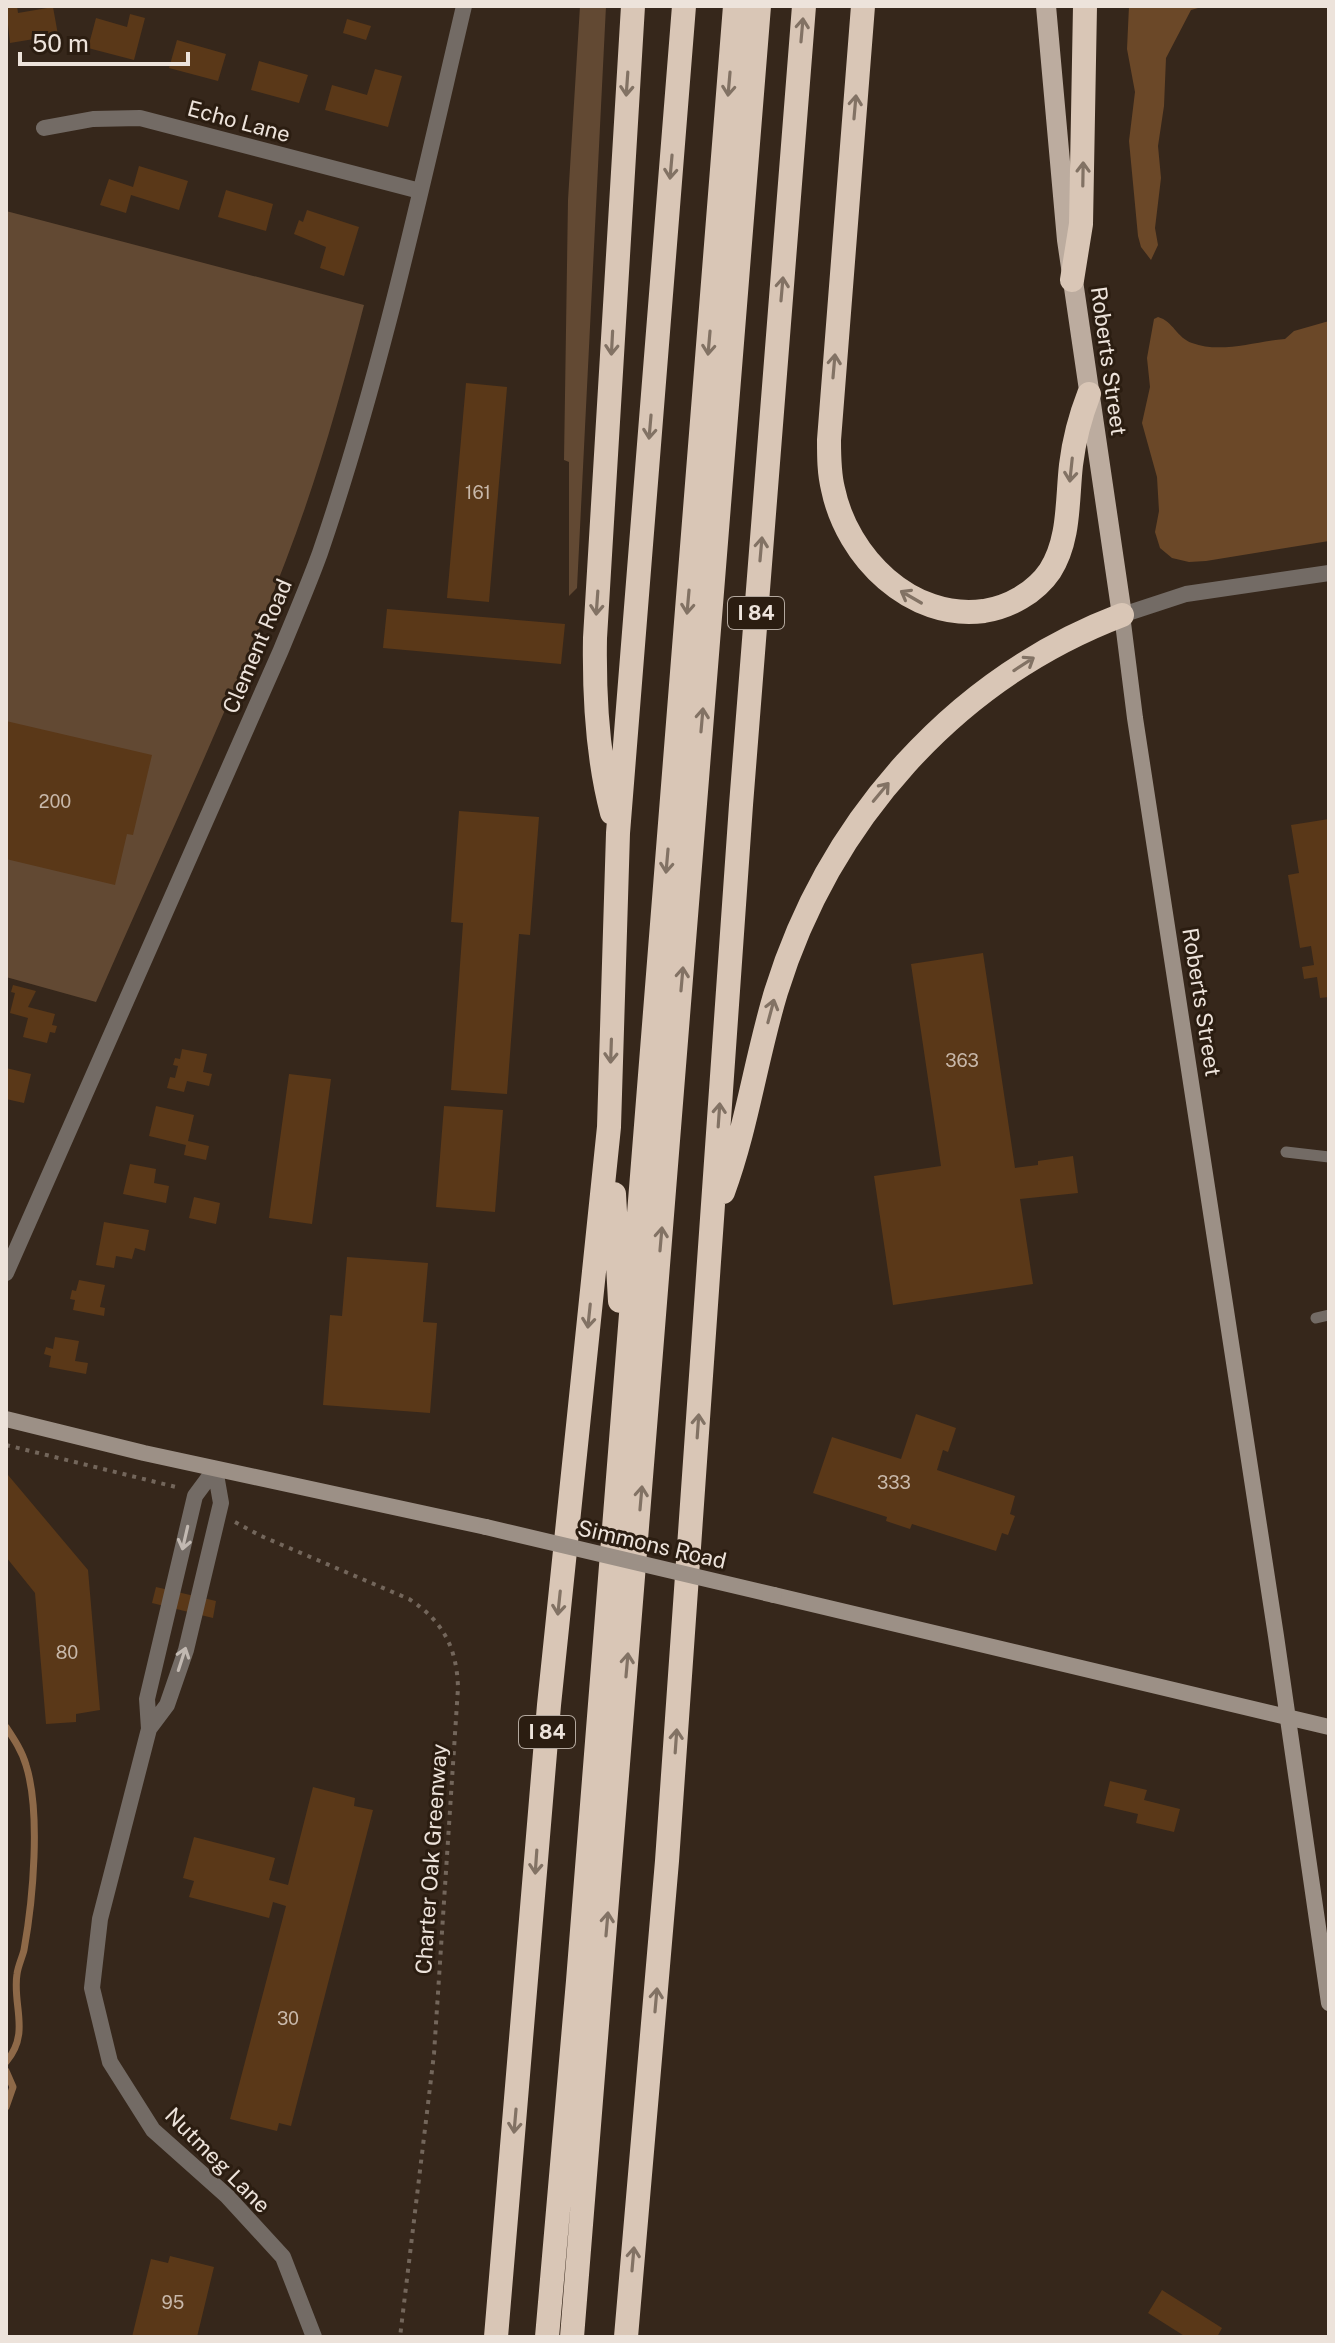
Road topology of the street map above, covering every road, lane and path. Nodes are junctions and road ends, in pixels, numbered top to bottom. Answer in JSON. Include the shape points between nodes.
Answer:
{"nodes":[{"id":1,"x":464,"y":6,"type":"edge"},
{"id":2,"x":633,"y":6,"type":"edge"},
{"id":3,"x":684,"y":6,"type":"edge"},
{"id":4,"x":735,"y":6,"type":"edge"},
{"id":5,"x":759,"y":6,"type":"edge"},
{"id":6,"x":804,"y":6,"type":"edge"},
{"id":7,"x":863,"y":6,"type":"edge"},
{"id":8,"x":1046,"y":6,"type":"edge"},
{"id":9,"x":1085,"y":6,"type":"edge"},
{"id":10,"x":44,"y":128,"type":"dead end"},
{"id":11,"x":420,"y":191,"type":"junction"},
{"id":12,"x":1072,"y":280,"type":"junction"},
{"id":13,"x":1089,"y":394,"type":"junction"},
{"id":14,"x":1329,"y":573,"type":"edge"},
{"id":15,"x":1122,"y":615,"type":"junction"},
{"id":16,"x":618,"y":833,"type":"junction"},
{"id":17,"x":609,"y":1127,"type":"junction"},
{"id":18,"x":1286,"y":1152,"type":"dead end"},
{"id":19,"x":1329,"y":1157,"type":"edge"},
{"id":20,"x":712,"y":1221,"type":"junction"},
{"id":21,"x":6,"y":1273,"type":"edge"},
{"id":22,"x":628,"y":1354,"type":"junction"},
{"id":23,"x":6,"y":1419,"type":"edge"},
{"id":24,"x":6,"y":1445,"type":"edge"},
{"id":25,"x":215,"y":1469,"type":"junction"},
{"id":26,"x":183,"y":1489,"type":"dead end"},
{"id":27,"x":227,"y":1516,"type":"dead end"},
{"id":28,"x":152,"y":1677,"type":"junction"},
{"id":29,"x":173,"y":1686,"type":"junction"},
{"id":30,"x":1288,"y":1717,"type":"junction"},
{"id":31,"x":1329,"y":1727,"type":"edge"},
{"id":32,"x":149,"y":1729,"type":"junction"},
{"id":33,"x":1329,"y":2003,"type":"edge"},
{"id":34,"x":314,"y":2337,"type":"edge"},
{"id":35,"x":400,"y":2337,"type":"edge"},
{"id":36,"x":496,"y":2337,"type":"edge"},
{"id":37,"x":547,"y":2337,"type":"edge"},
{"id":38,"x":572,"y":2337,"type":"edge"},
{"id":39,"x":626,"y":2337,"type":"edge"}],
"edges":[{"from":1,"to":11,"type":"street","name":"Clement Road"},
{"from":2,"to":16,"type":"highway","one_way":true,"via":[[595,657],[600,755]]},
{"from":3,"to":16,"type":"highway","number":"I 84","one_way":true},
{"from":4,"to":22,"type":"highway","one_way":true},
{"from":38,"to":5,"type":"highway","one_way":true},
{"from":20,"to":6,"type":"highway","number":"I 84","one_way":true},
{"from":13,"to":7,"type":"highway","one_way":true,"via":[[1074,445],[1060,550],[1048,573],[1022,597],[979,611],[929,606],[889,582],[865,555],[833,489],[829,460]]},
{"from":8,"to":12,"type":"main road","name":"Roberts Street"},
{"from":12,"to":9,"type":"highway","one_way":true,"via":[[1081,224]]},
{"from":10,"to":11,"type":"street","name":"Echo Lane","via":[[140,118]]},
{"from":11,"to":21,"type":"street","name":"Clement Road","via":[[319,555]]},
{"from":12,"to":13,"type":"main road","name":"Roberts Street"},
{"from":13,"to":15,"type":"main road","name":"Roberts Street"},
{"from":14,"to":15,"type":"street","via":[[1186,594]]},
{"from":20,"to":15,"type":"highway","one_way":true,"via":[[737,1151],[789,954],[845,840],[905,765],[978,697],[1041,653]]},
{"from":15,"to":30,"type":"main road","name":"Roberts Street"},
{"from":16,"to":17,"type":"highway","number":"I 84","one_way":true},
{"from":17,"to":22,"type":"highway"},
{"from":17,"to":36,"type":"highway","number":"I 84","one_way":true,"via":[[549,1705]]},
{"from":18,"to":19,"type":"lane"},
{"from":39,"to":20,"type":"highway","number":"I 84","one_way":true,"via":[[667,1861]]},
{"from":22,"to":37,"type":"highway"},
{"from":23,"to":25,"type":"main road","name":"Simmons Road"},
{"from":24,"to":26,"type":"path"},
{"from":25,"to":28,"type":"street","name":"Nutmeg Lane","one_way":true,"via":[[195,1496]]},
{"from":29,"to":25,"type":"street","name":"Nutmeg Lane","one_way":true,"via":[[221,1503]]},
{"from":25,"to":30,"type":"main road","name":"Simmons Road","bridge":true,"via":[[486,1527]]},
{"from":27,"to":35,"type":"path","name":"Charter Oak Greenway","via":[[424,1608],[440,1625],[454,1654],[458,1688],[434,2054]]},
{"from":28,"to":29,"type":"street"},
{"from":28,"to":32,"type":"street","name":"Nutmeg Lane"},
{"from":29,"to":32,"type":"street","name":"Nutmeg Lane","via":[[167,1705]]},
{"from":30,"to":31,"type":"main road","name":"Simmons Road"},
{"from":30,"to":33,"type":"main road","name":"Roberts Street"},
{"from":32,"to":34,"type":"street","name":"Nutmeg Lane","via":[[100,1919],[92,1988],[110,2062],[153,2130],[227,2196],[283,2257]]}]}
